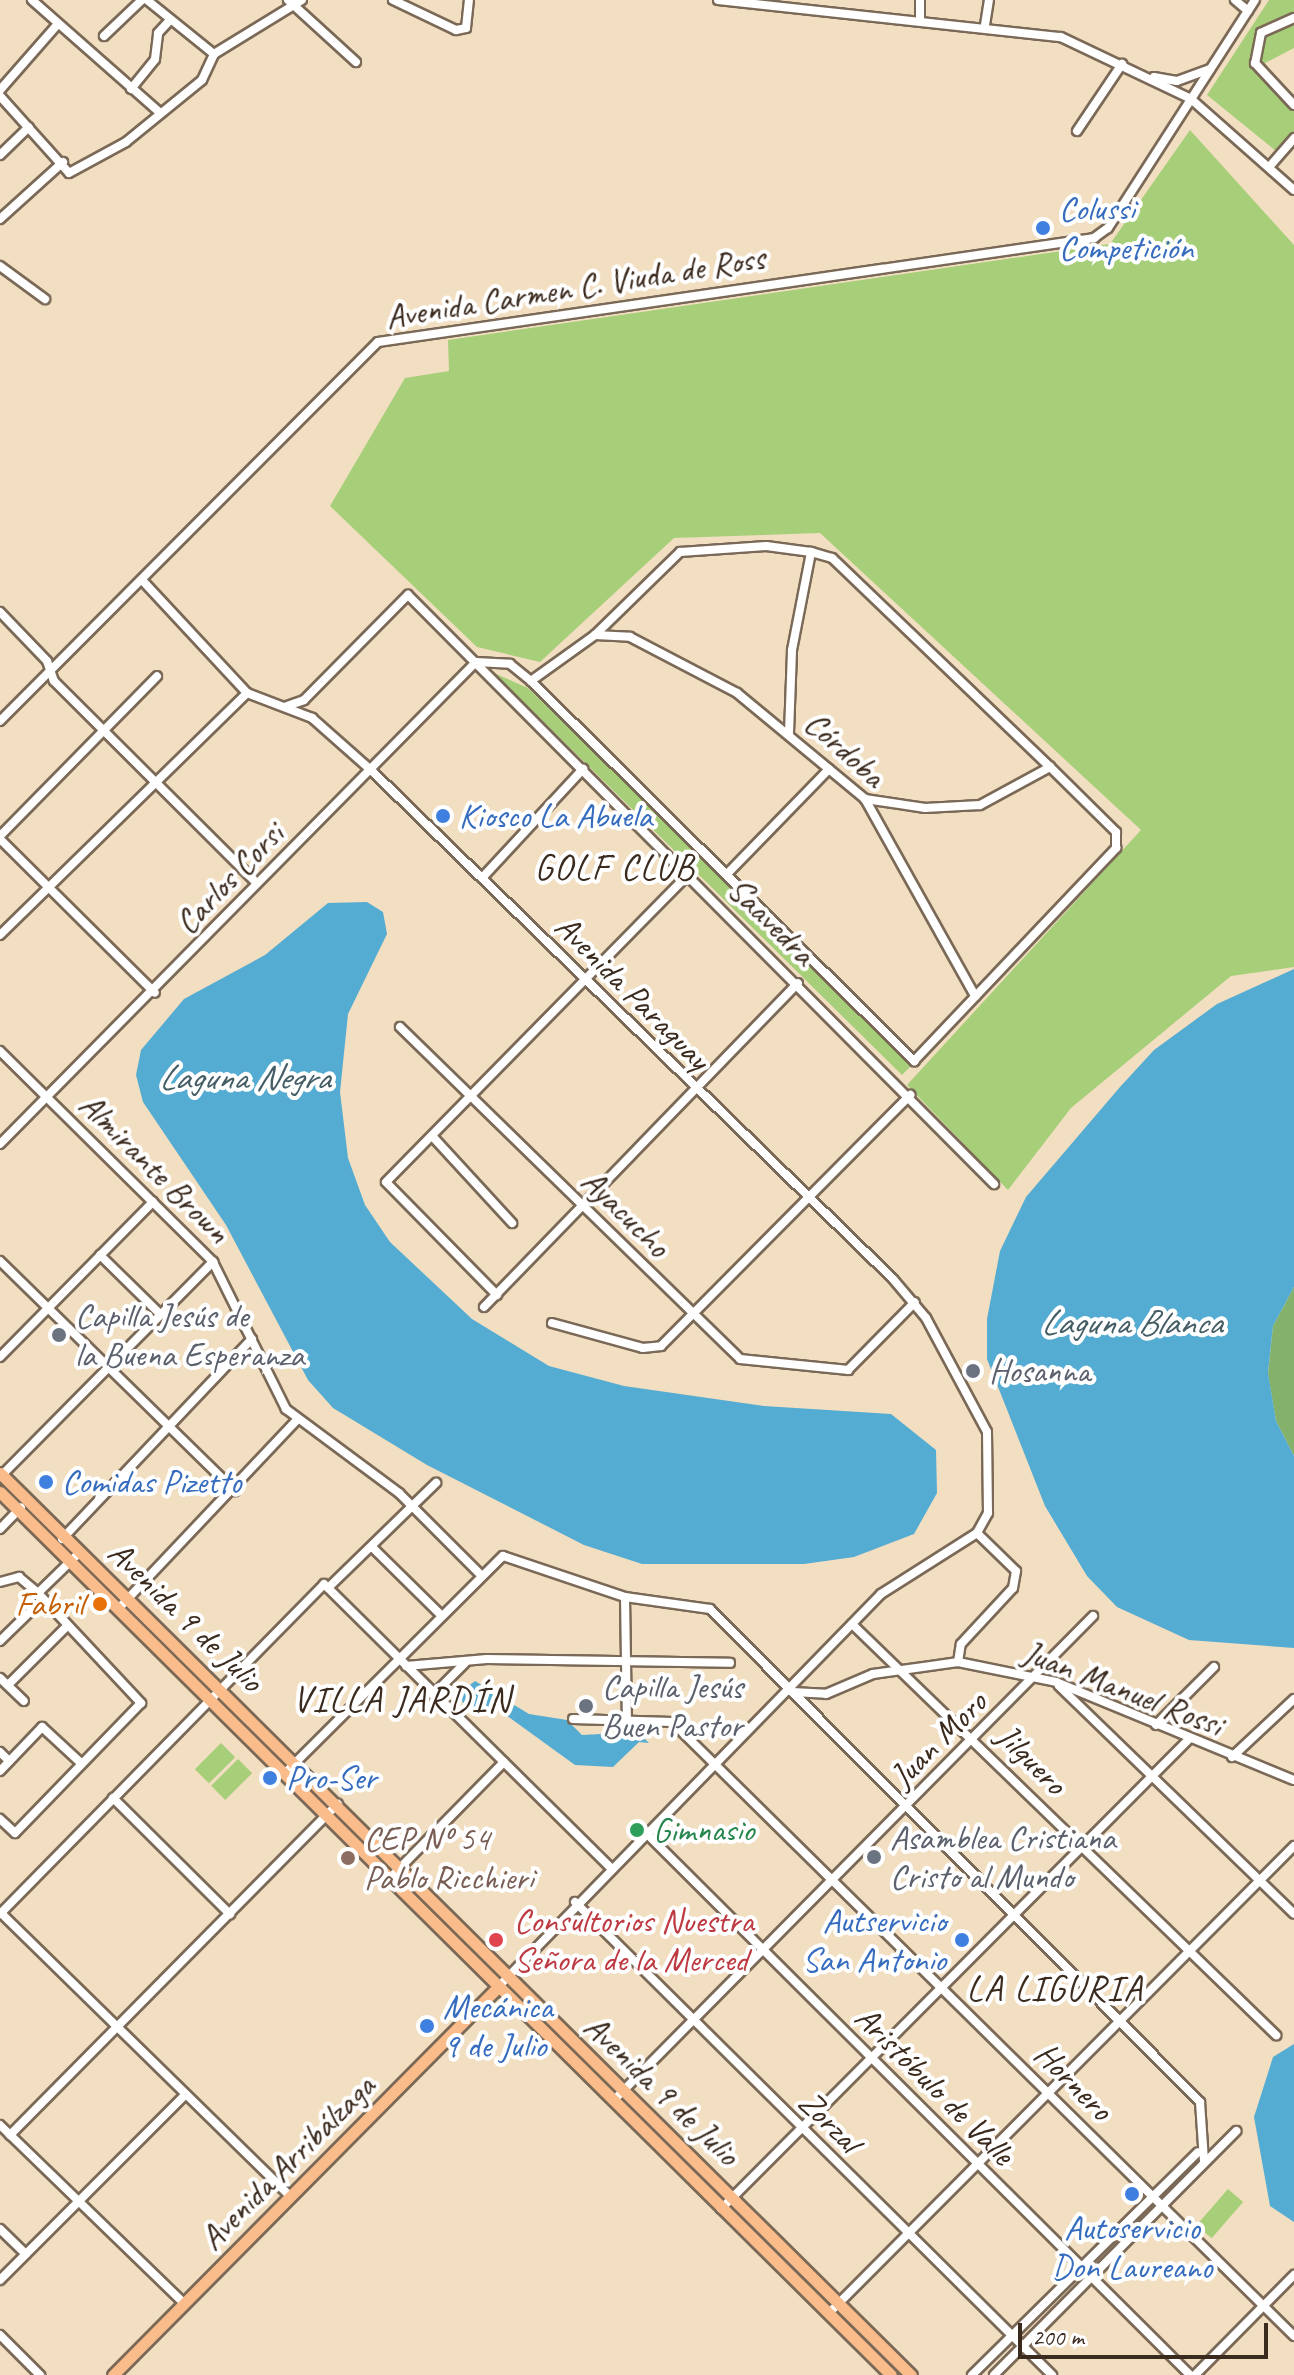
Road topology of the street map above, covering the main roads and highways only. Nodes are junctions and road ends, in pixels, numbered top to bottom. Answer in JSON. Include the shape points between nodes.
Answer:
{"nodes":[{"id":1,"x":1,"y":1475,"type":"edge"},
{"id":2,"x":0,"y":1492,"type":"edge"},
{"id":3,"x":22,"y":1505,"type":"junction"},
{"id":4,"x":124,"y":1604,"type":"junction"},
{"id":5,"x":498,"y":1987,"type":"junction"},
{"id":6,"x":113,"y":2375,"type":"edge"},
{"id":7,"x":891,"y":2375,"type":"edge"},
{"id":8,"x":911,"y":2375,"type":"edge"}],
"edges":[{"from":1,"to":3,"type":"main road","name":"Avenida 9 de Julio"},
{"from":2,"to":3,"type":"main road","name":"Avenida 9 de Julio"},
{"from":3,"to":4,"type":"main road","name":"Avenida 9 de Julio"},
{"from":4,"to":5,"type":"main road","name":"Avenida 9 de Julio","via":[[284,1774]]},
{"from":4,"to":8,"type":"main road","name":"Avenida 9 de Julio","via":[[222,1690]]},
{"from":5,"to":6,"type":"main road","name":"Avenida Arribálzaga"},
{"from":5,"to":7,"type":"main road","name":"Avenida 9 de Julio"}]}
